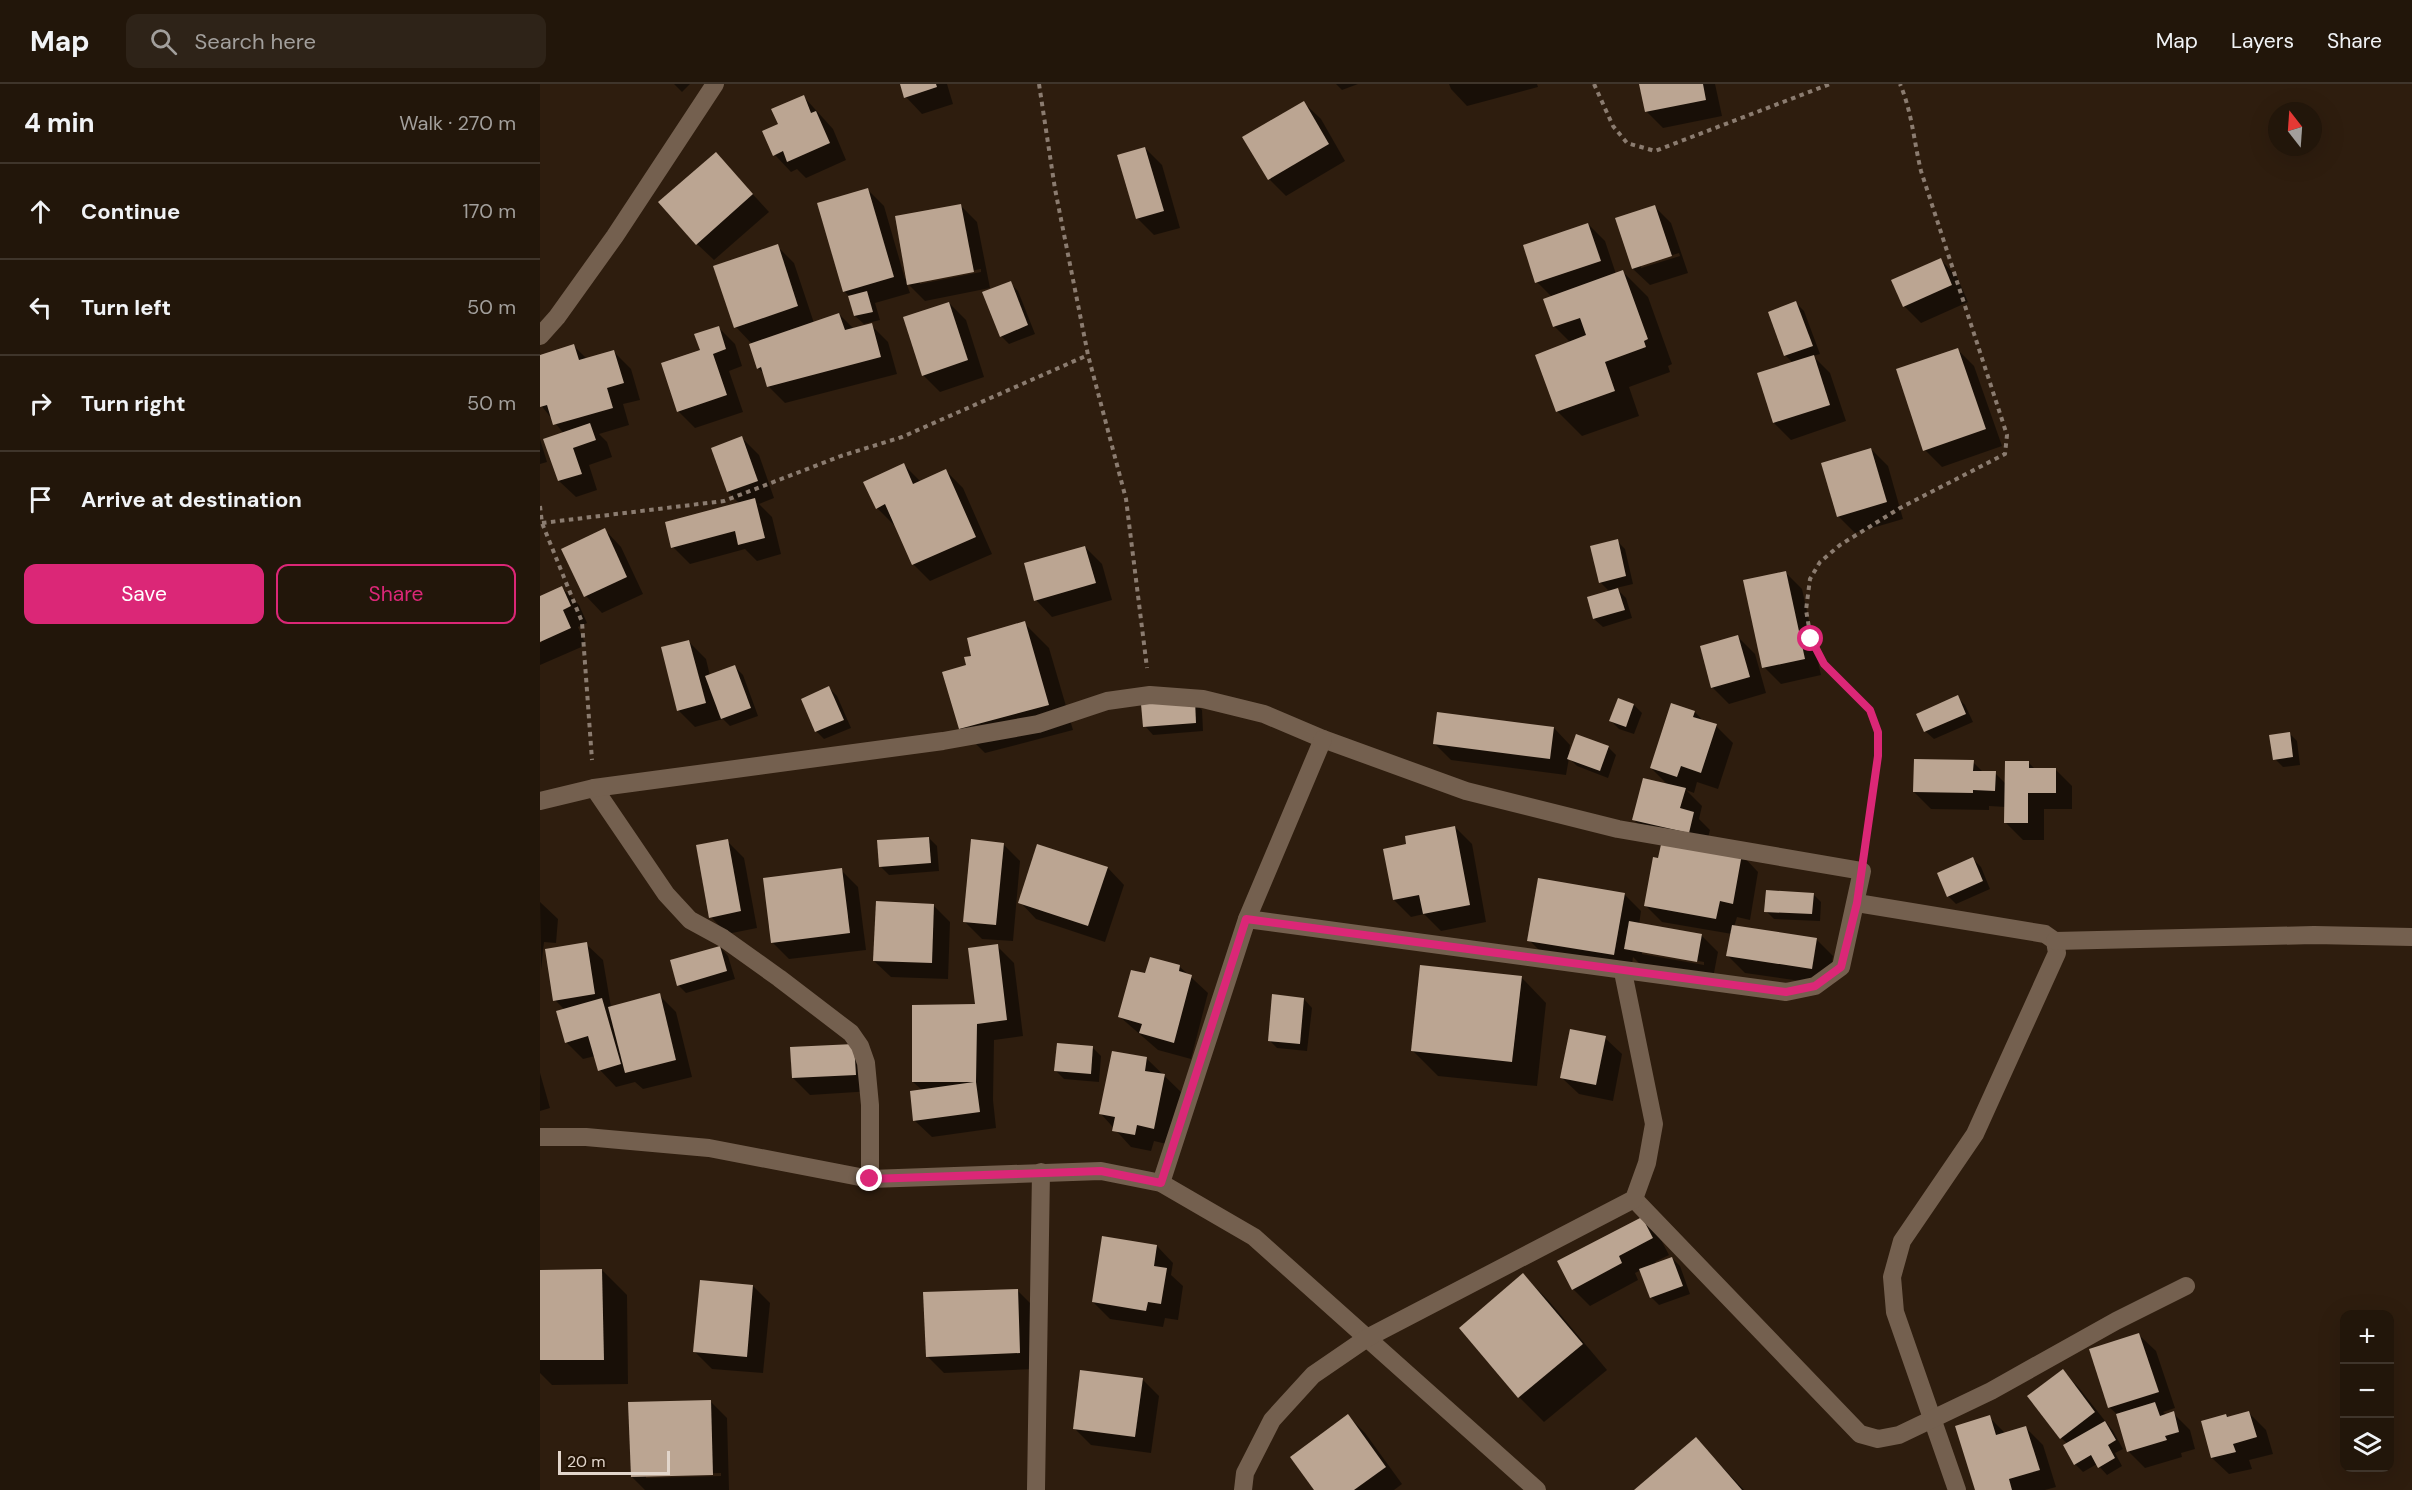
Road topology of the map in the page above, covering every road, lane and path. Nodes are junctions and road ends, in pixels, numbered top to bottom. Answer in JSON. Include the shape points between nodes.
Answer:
{"nodes":[{"id":1,"x":715,"y":84,"type":"edge"},
{"id":2,"x":1039,"y":84,"type":"edge"},
{"id":3,"x":1594,"y":84,"type":"edge"},
{"id":4,"x":1830,"y":84,"type":"edge"},
{"id":5,"x":1900,"y":84,"type":"edge"},
{"id":6,"x":540,"y":336,"type":"edge"},
{"id":7,"x":1088,"y":355,"type":"junction"},
{"id":8,"x":540,"y":506,"type":"edge"},
{"id":9,"x":542,"y":523,"type":"junction"},
{"id":10,"x":1150,"y":695,"type":"junction"},
{"id":11,"x":1323,"y":739,"type":"junction"},
{"id":12,"x":594,"y":788,"type":"junction"},
{"id":13,"x":540,"y":801,"type":"edge"},
{"id":14,"x":1862,"y":871,"type":"junction"},
{"id":15,"x":1857,"y":903,"type":"junction"},
{"id":16,"x":1246,"y":919,"type":"junction"},
{"id":17,"x":2412,"y":937,"type":"edge"},
{"id":18,"x":2055,"y":941,"type":"junction"},
{"id":19,"x":1623,"y":972,"type":"junction"},
{"id":20,"x":540,"y":1137,"type":"edge"},
{"id":21,"x":1041,"y":1172,"type":"junction"},
{"id":22,"x":870,"y":1179,"type":"junction"},
{"id":23,"x":1161,"y":1183,"type":"junction"},
{"id":24,"x":1635,"y":1199,"type":"junction"},
{"id":25,"x":2186,"y":1286,"type":"dead end"},
{"id":26,"x":1367,"y":1338,"type":"junction"},
{"id":27,"x":1932,"y":1420,"type":"junction"},
{"id":28,"x":1036,"y":1490,"type":"edge"},
{"id":29,"x":1243,"y":1490,"type":"edge"},
{"id":30,"x":1537,"y":1490,"type":"edge"},
{"id":31,"x":1957,"y":1490,"type":"edge"}],
"edges":[{"from":1,"to":6,"type":"street","via":[[615,236]]},
{"from":2,"to":7,"type":"path"},
{"from":3,"to":4,"type":"path","via":[[1613,126],[1627,144],[1655,151]]},
{"from":5,"to":14,"type":"path","via":[[1912,119],[1921,171],[2007,435],[2005,454],[1900,508],[1840,545],[1820,562],[1810,579],[1806,610],[1811,639],[1824,664],[1870,710],[1878,732]]},
{"from":7,"to":9,"type":"path","via":[[902,437],[724,501]]},
{"from":7,"to":10,"type":"path","via":[[1126,498]]},
{"from":8,"to":9,"type":"path"},
{"from":9,"to":12,"type":"path","via":[[582,622]]},
{"from":10,"to":11,"type":"street","via":[[1203,699],[1254,711]]},
{"from":10,"to":12,"type":"street","via":[[1107,701],[1038,724],[943,741]]},
{"from":11,"to":14,"type":"street","via":[[1466,791],[1618,829]]},
{"from":11,"to":16,"type":"street"},
{"from":12,"to":13,"type":"street"},
{"from":12,"to":22,"type":"street","via":[[666,894],[690,920],[723,938],[851,1033],[866,1063]]},
{"from":14,"to":15,"type":"street"},
{"from":15,"to":18,"type":"street","via":[[2045,934]]},
{"from":15,"to":19,"type":"street","via":[[1841,967],[1815,986],[1786,992]]},
{"from":16,"to":19,"type":"street"},
{"from":16,"to":23,"type":"street"},
{"from":17,"to":18,"type":"street","via":[[2314,935]]},
{"from":18,"to":27,"type":"street","via":[[2057,953],[1975,1134],[1902,1241],[1892,1277],[1895,1312]]},
{"from":19,"to":24,"type":"street","via":[[1654,1124]]},
{"from":20,"to":22,"type":"street","via":[[709,1148]]},
{"from":21,"to":22,"type":"street"},
{"from":21,"to":23,"type":"street","via":[[1101,1171]]},
{"from":21,"to":28,"type":"street"},
{"from":23,"to":26,"type":"street","via":[[1254,1237]]},
{"from":24,"to":26,"type":"street"},
{"from":24,"to":27,"type":"street","via":[[1860,1434],[1878,1439],[1899,1436]]},
{"from":25,"to":27,"type":"street"},
{"from":26,"to":29,"type":"street","via":[[1313,1375],[1272,1420],[1245,1473]]},
{"from":26,"to":30,"type":"street"},
{"from":27,"to":31,"type":"street"}]}
